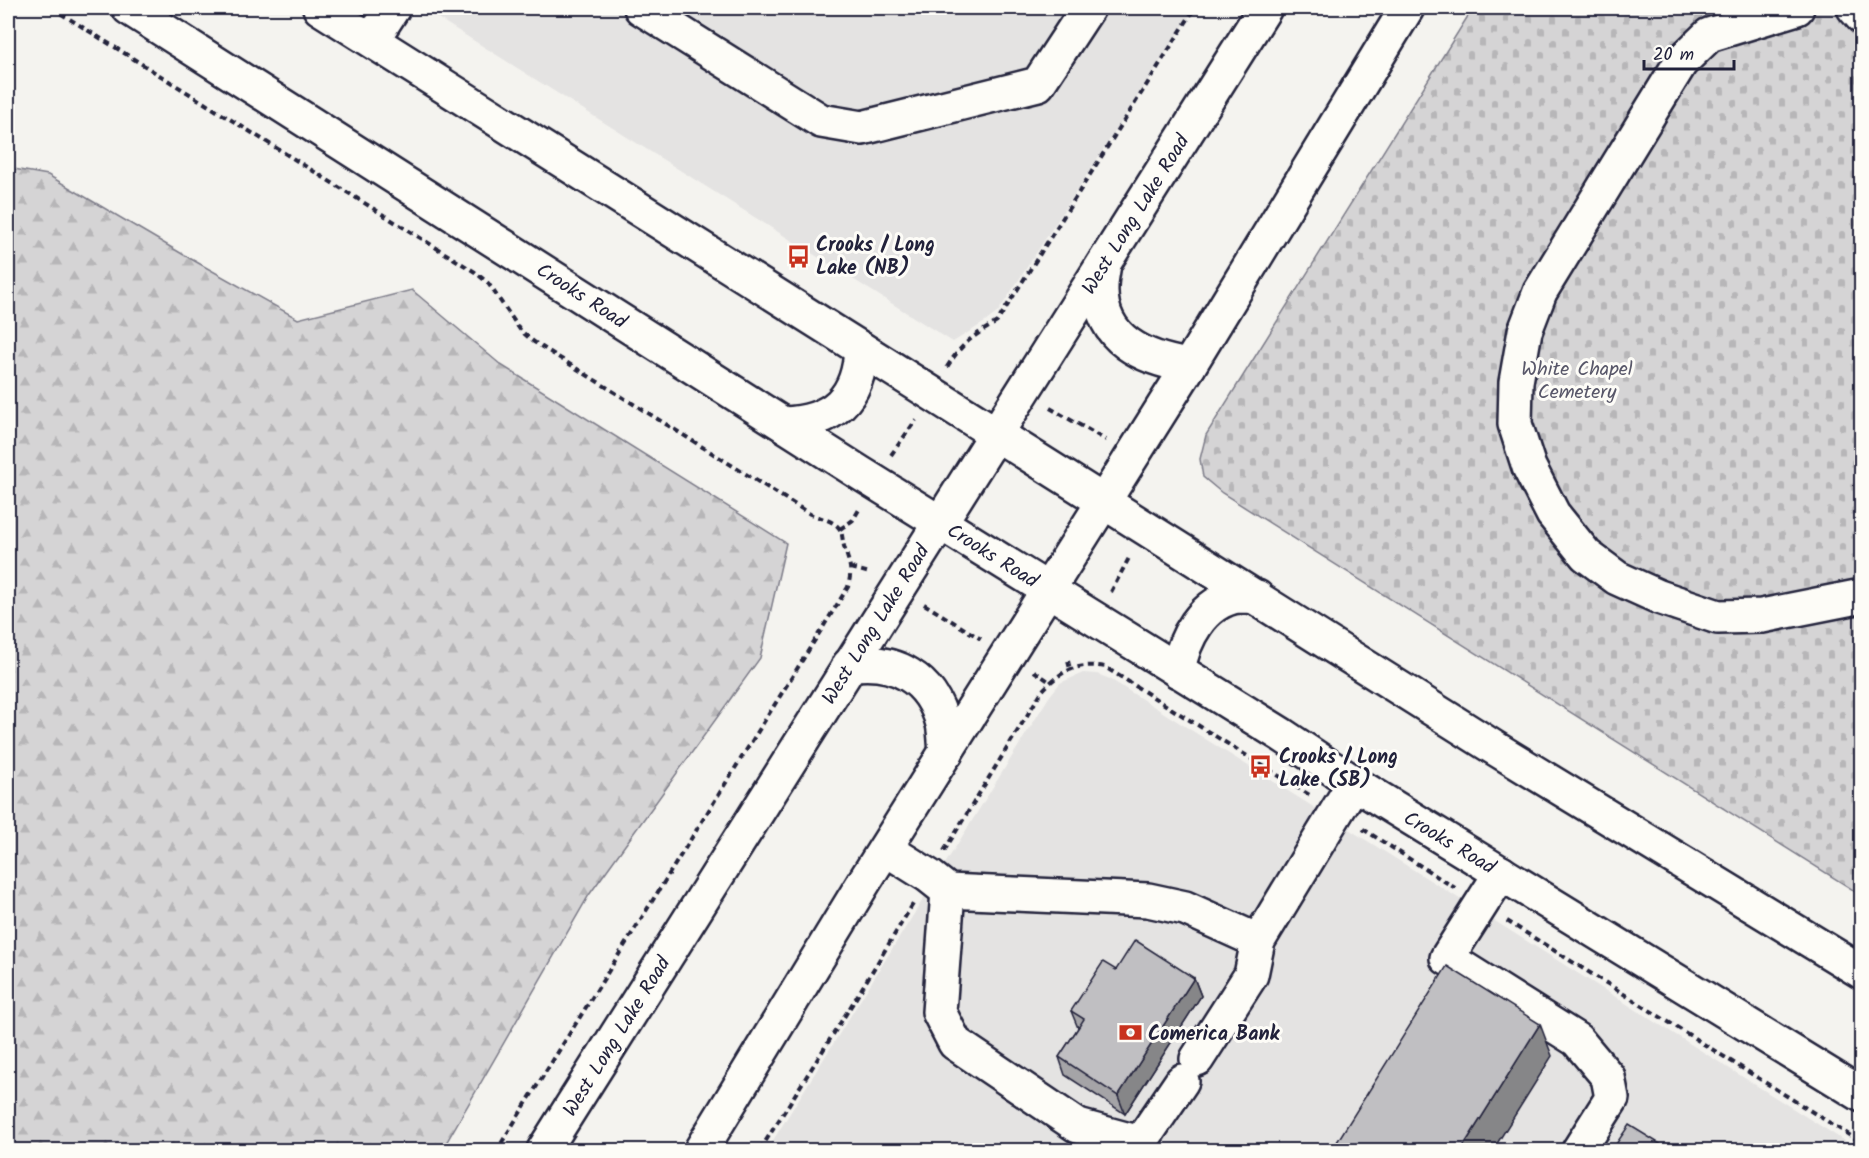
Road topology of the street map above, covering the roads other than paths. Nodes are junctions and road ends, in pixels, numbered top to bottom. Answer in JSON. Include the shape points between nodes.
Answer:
{"nodes":[{"id":1,"x":129,"y":8,"type":"edge"},
{"id":2,"x":320,"y":8,"type":"edge"},
{"id":3,"x":393,"y":8,"type":"edge"},
{"id":4,"x":641,"y":8,"type":"edge"},
{"id":5,"x":1088,"y":8,"type":"edge"},
{"id":6,"x":1265,"y":8,"type":"edge"},
{"id":7,"x":1407,"y":8,"type":"edge"},
{"id":8,"x":1797,"y":8,"type":"edge"},
{"id":9,"x":1854,"y":8,"type":"edge"},
{"id":10,"x":1862,"y":17,"type":"edge"},
{"id":11,"x":372,"y":40,"type":"junction"},
{"id":12,"x":1104,"y":262,"type":"junction"},
{"id":13,"x":861,"y":349,"type":"junction"},
{"id":14,"x":1189,"y":366,"type":"junction"},
{"id":15,"x":784,"y":424,"type":"junction"},
{"id":16,"x":996,"y":433,"type":"junction"},
{"id":17,"x":1103,"y":501,"type":"junction"},
{"id":18,"x":940,"y":522,"type":"junction"},
{"id":19,"x":1048,"y":589,"type":"junction"},
{"id":20,"x":1862,"y":596,"type":"edge"},
{"id":21,"x":1257,"y":597,"type":"junction"},
{"id":22,"x":849,"y":665,"type":"junction"},
{"id":23,"x":1178,"y":671,"type":"junction"},
{"id":24,"x":946,"y":753,"type":"junction"},
{"id":25,"x":1354,"y":783,"type":"junction"},
{"id":26,"x":885,"y":849,"type":"junction"},
{"id":27,"x":1501,"y":873,"type":"junction"},
{"id":28,"x":934,"y":882,"type":"junction"},
{"id":29,"x":1258,"y":941,"type":"junction"},
{"id":30,"x":1862,"y":972,"type":"edge"},
{"id":31,"x":1817,"y":1067,"type":"junction"},
{"id":32,"x":1862,"y":1067,"type":"edge"},
{"id":33,"x":1862,"y":1095,"type":"edge"},
{"id":34,"x":544,"y":1150,"type":"edge"},
{"id":35,"x":701,"y":1150,"type":"edge"},
{"id":36,"x":1579,"y":1150,"type":"edge"}],
"edges":[{"from":1,"to":15,"type":"main road","name":"Crooks Road"},
{"from":2,"to":11,"type":"main road"},
{"from":3,"to":11,"type":"main road"},
{"from":4,"to":5,"type":"main road","via":[[821,121],[861,128],[1038,84]]},
{"from":6,"to":12,"type":"main road","name":"West Long Lake Road"},
{"from":7,"to":14,"type":"main road"},
{"from":8,"to":20,"type":"main road","via":[[1709,36],[1681,62],[1540,292],[1525,331],[1516,382],[1515,424],[1529,467],[1553,514],[1586,555],[1617,578],[1718,617],[1762,615]]},
{"from":9,"to":10,"type":"main road"},
{"from":11,"to":13,"type":"main road"},
{"from":12,"to":14,"type":"main road","via":[[1102,303],[1117,333],[1140,353]]},
{"from":12,"to":16,"type":"main road","name":"West Long Lake Road"},
{"from":13,"to":15,"type":"main road","via":[[856,382],[837,407],[820,418]]},
{"from":13,"to":16,"type":"main road"},
{"from":14,"to":17,"type":"main road"},
{"from":15,"to":18,"type":"main road","name":"Crooks Road"},
{"from":16,"to":17,"type":"main road"},
{"from":16,"to":18,"type":"main road","name":"West Long Lake Road"},
{"from":17,"to":19,"type":"main road"},
{"from":17,"to":21,"type":"main road"},
{"from":18,"to":19,"type":"main road","name":"Crooks Road"},
{"from":18,"to":22,"type":"main road","name":"West Long Lake Road"},
{"from":19,"to":23,"type":"main road","name":"Crooks Road"},
{"from":19,"to":24,"type":"main road"},
{"from":21,"to":23,"type":"main road","via":[[1237,596],[1201,617],[1188,636]]},
{"from":21,"to":30,"type":"main road","via":[[1493,747]]},
{"from":22,"to":24,"type":"main road","via":[[886,664],[904,670],[920,682],[943,724]]},
{"from":22,"to":34,"type":"main road","name":"West Long Lake Road"},
{"from":23,"to":25,"type":"main road","name":"Crooks Road"},
{"from":24,"to":26,"type":"main road"},
{"from":25,"to":27,"type":"main road","name":"Crooks Road"},
{"from":25,"to":29,"type":"main road"},
{"from":26,"to":28,"type":"main road"},
{"from":26,"to":35,"type":"main road"},
{"from":27,"to":31,"type":"main road","name":"Crooks Road"},
{"from":27,"to":36,"type":"main road","via":[[1447,958],[1577,1040],[1608,1077],[1612,1098]]},
{"from":28,"to":29,"type":"main road","via":[[1148,900],[1185,908]]},
{"from":28,"to":29,"type":"main road","via":[[939,1012],[955,1043],[1078,1125],[1140,1143],[1251,975]]},
{"from":31,"to":32,"type":"main road","via":[[1840,1071]]},
{"from":31,"to":33,"type":"main road","name":"Crooks Road"}]}
